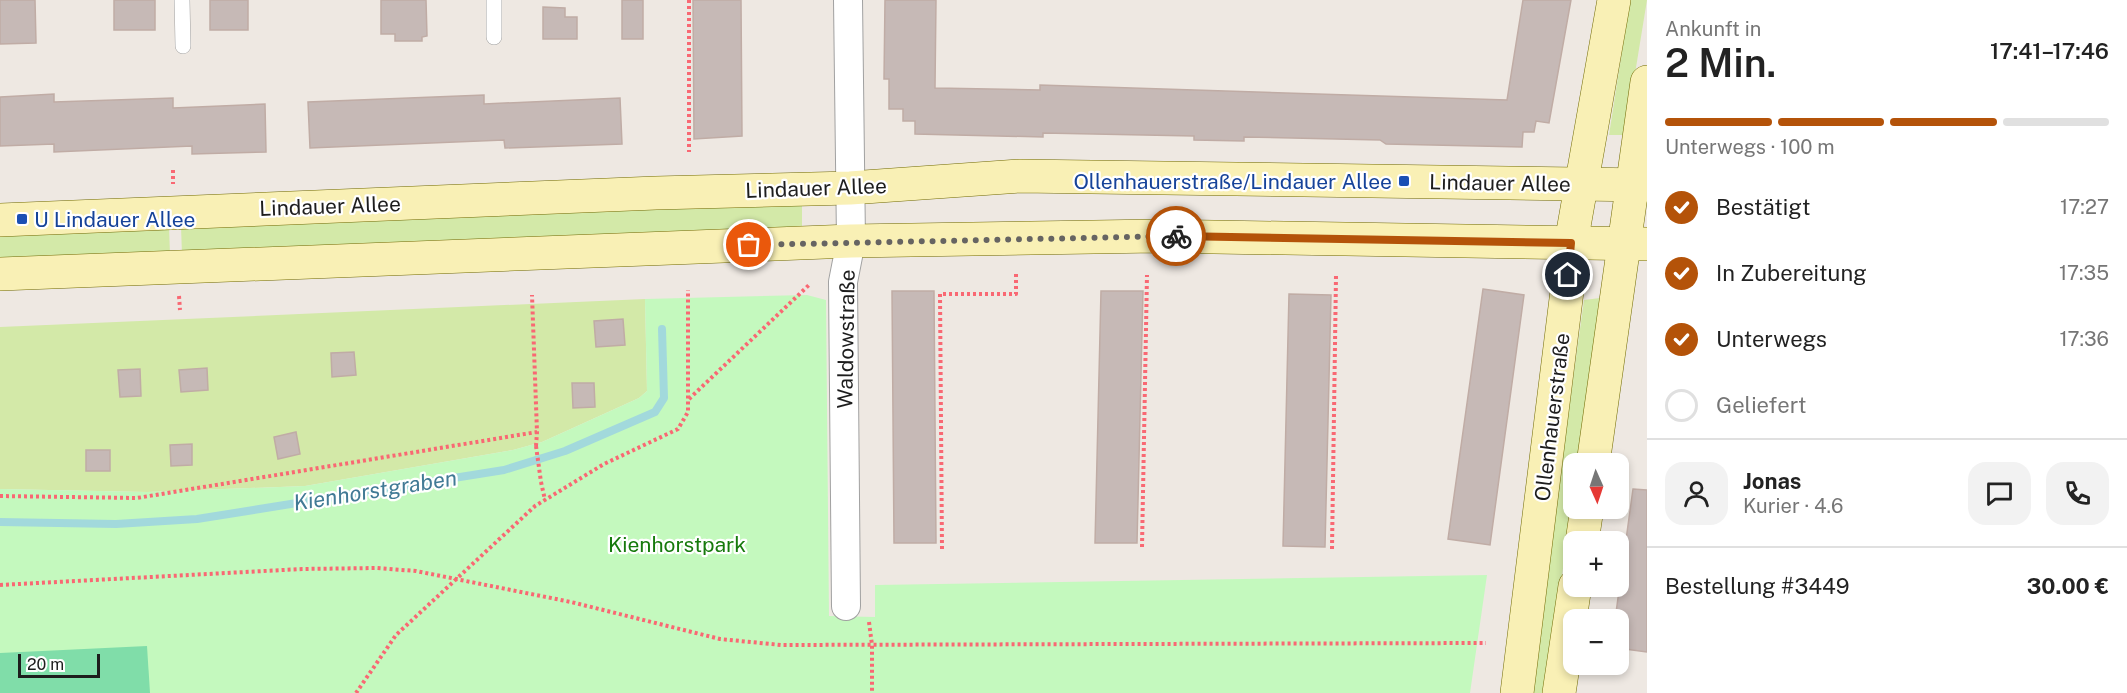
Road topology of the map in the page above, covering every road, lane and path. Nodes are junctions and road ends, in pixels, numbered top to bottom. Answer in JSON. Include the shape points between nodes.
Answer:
{"nodes":[{"id":1,"x":182,"y":0,"type":"edge"},
{"id":2,"x":494,"y":0,"type":"edge"},
{"id":3,"x":689,"y":0,"type":"edge"},
{"id":4,"x":848,"y":0,"type":"edge"},
{"id":5,"x":1614,"y":0,"type":"edge"},
{"id":6,"x":494,"y":37,"type":"dead end"},
{"id":7,"x":183,"y":46,"type":"dead end"},
{"id":8,"x":1647,"y":82,"type":"edge"},
{"id":9,"x":689,"y":152,"type":"dead end"},
{"id":10,"x":1581,"y":184,"type":"junction"},
{"id":11,"x":1640,"y":185,"type":"edge"},
{"id":12,"x":850,"y":188,"type":"junction"},
{"id":13,"x":0,"y":220,"type":"edge"},
{"id":14,"x":852,"y":241,"type":"junction"},
{"id":15,"x":1571,"y":243,"type":"junction"},
{"id":16,"x":1636,"y":244,"type":"edge"},
{"id":17,"x":0,"y":274,"type":"edge"},
{"id":18,"x":1016,"y":274,"type":"dead end"},
{"id":19,"x":1147,"y":275,"type":"dead end"},
{"id":20,"x":1336,"y":276,"type":"dead end"},
{"id":21,"x":809,"y":285,"type":"dead end"},
{"id":22,"x":688,"y":290,"type":"dead end"},
{"id":23,"x":532,"y":295,"type":"dead end"},
{"id":24,"x":689,"y":400,"type":"junction"},
{"id":25,"x":537,"y":432,"type":"junction"},
{"id":26,"x":1595,"y":453,"type":"edge"},
{"id":27,"x":0,"y":496,"type":"edge"},
{"id":28,"x":545,"y":500,"type":"junction"},
{"id":29,"x":1142,"y":548,"type":"dead end"},
{"id":30,"x":942,"y":549,"type":"dead end"},
{"id":31,"x":1332,"y":549,"type":"dead end"},
{"id":32,"x":457,"y":579,"type":"junction"},
{"id":33,"x":0,"y":585,"type":"edge"},
{"id":34,"x":1573,"y":597,"type":"edge"},
{"id":35,"x":846,"y":606,"type":"joint"},
{"id":36,"x":1486,"y":643,"type":"dead end"},
{"id":37,"x":872,"y":645,"type":"junction"},
{"id":38,"x":356,"y":693,"type":"edge"},
{"id":39,"x":872,"y":693,"type":"edge"},
{"id":40,"x":1516,"y":693,"type":"edge"},
{"id":41,"x":1559,"y":693,"type":"edge"}],
"edges":[{"from":1,"to":7,"type":"lane"},
{"from":2,"to":6,"type":"lane"},
{"from":3,"to":9,"type":"path"},
{"from":4,"to":12,"type":"street","name":"Waldowstraße"},
{"from":5,"to":10,"type":"main road","name":"Ollenhauerstraße"},
{"from":8,"to":11,"type":"main road"},
{"from":10,"to":11,"type":"main road","name":"Lindauer Allee"},
{"from":10,"to":12,"type":"main road","name":"Lindauer Allee","via":[[1020,176]]},
{"from":10,"to":15,"type":"main road","name":"Ollenhauerstraße"},
{"from":11,"to":16,"type":"main road"},
{"from":12,"to":13,"type":"main road","name":"Lindauer Allee"},
{"from":12,"to":14,"type":"street","name":"Waldowstraße"},
{"from":14,"to":15,"type":"main road","via":[[1156,236]]},
{"from":14,"to":17,"type":"main road"},
{"from":14,"to":35,"type":"street","name":"Waldowstraße","via":[[843,282]]},
{"from":15,"to":16,"type":"main road"},
{"from":15,"to":40,"type":"main road","name":"Ollenhauerstraße"},
{"from":16,"to":26,"type":"main road"},
{"from":18,"to":30,"type":"path","via":[[1016,294],[940,294]]},
{"from":19,"to":29,"type":"path"},
{"from":20,"to":31,"type":"path"},
{"from":21,"to":24,"type":"path"},
{"from":22,"to":24,"type":"path"},
{"from":23,"to":25,"type":"path"},
{"from":24,"to":28,"type":"path","via":[[688,412],[678,429],[604,464]]},
{"from":25,"to":27,"type":"path","via":[[137,498]]},
{"from":25,"to":28,"type":"path","bridge":true},
{"from":28,"to":32,"type":"path"},
{"from":32,"to":33,"type":"path","via":[[375,568]]},
{"from":32,"to":37,"type":"path","via":[[720,639],[781,645]]},
{"from":32,"to":38,"type":"path","via":[[396,634]]},
{"from":34,"to":41,"type":"main road"},
{"from":35,"to":37,"type":"path","via":[[868,608]]},
{"from":36,"to":37,"type":"path"},
{"from":37,"to":39,"type":"path"}]}
